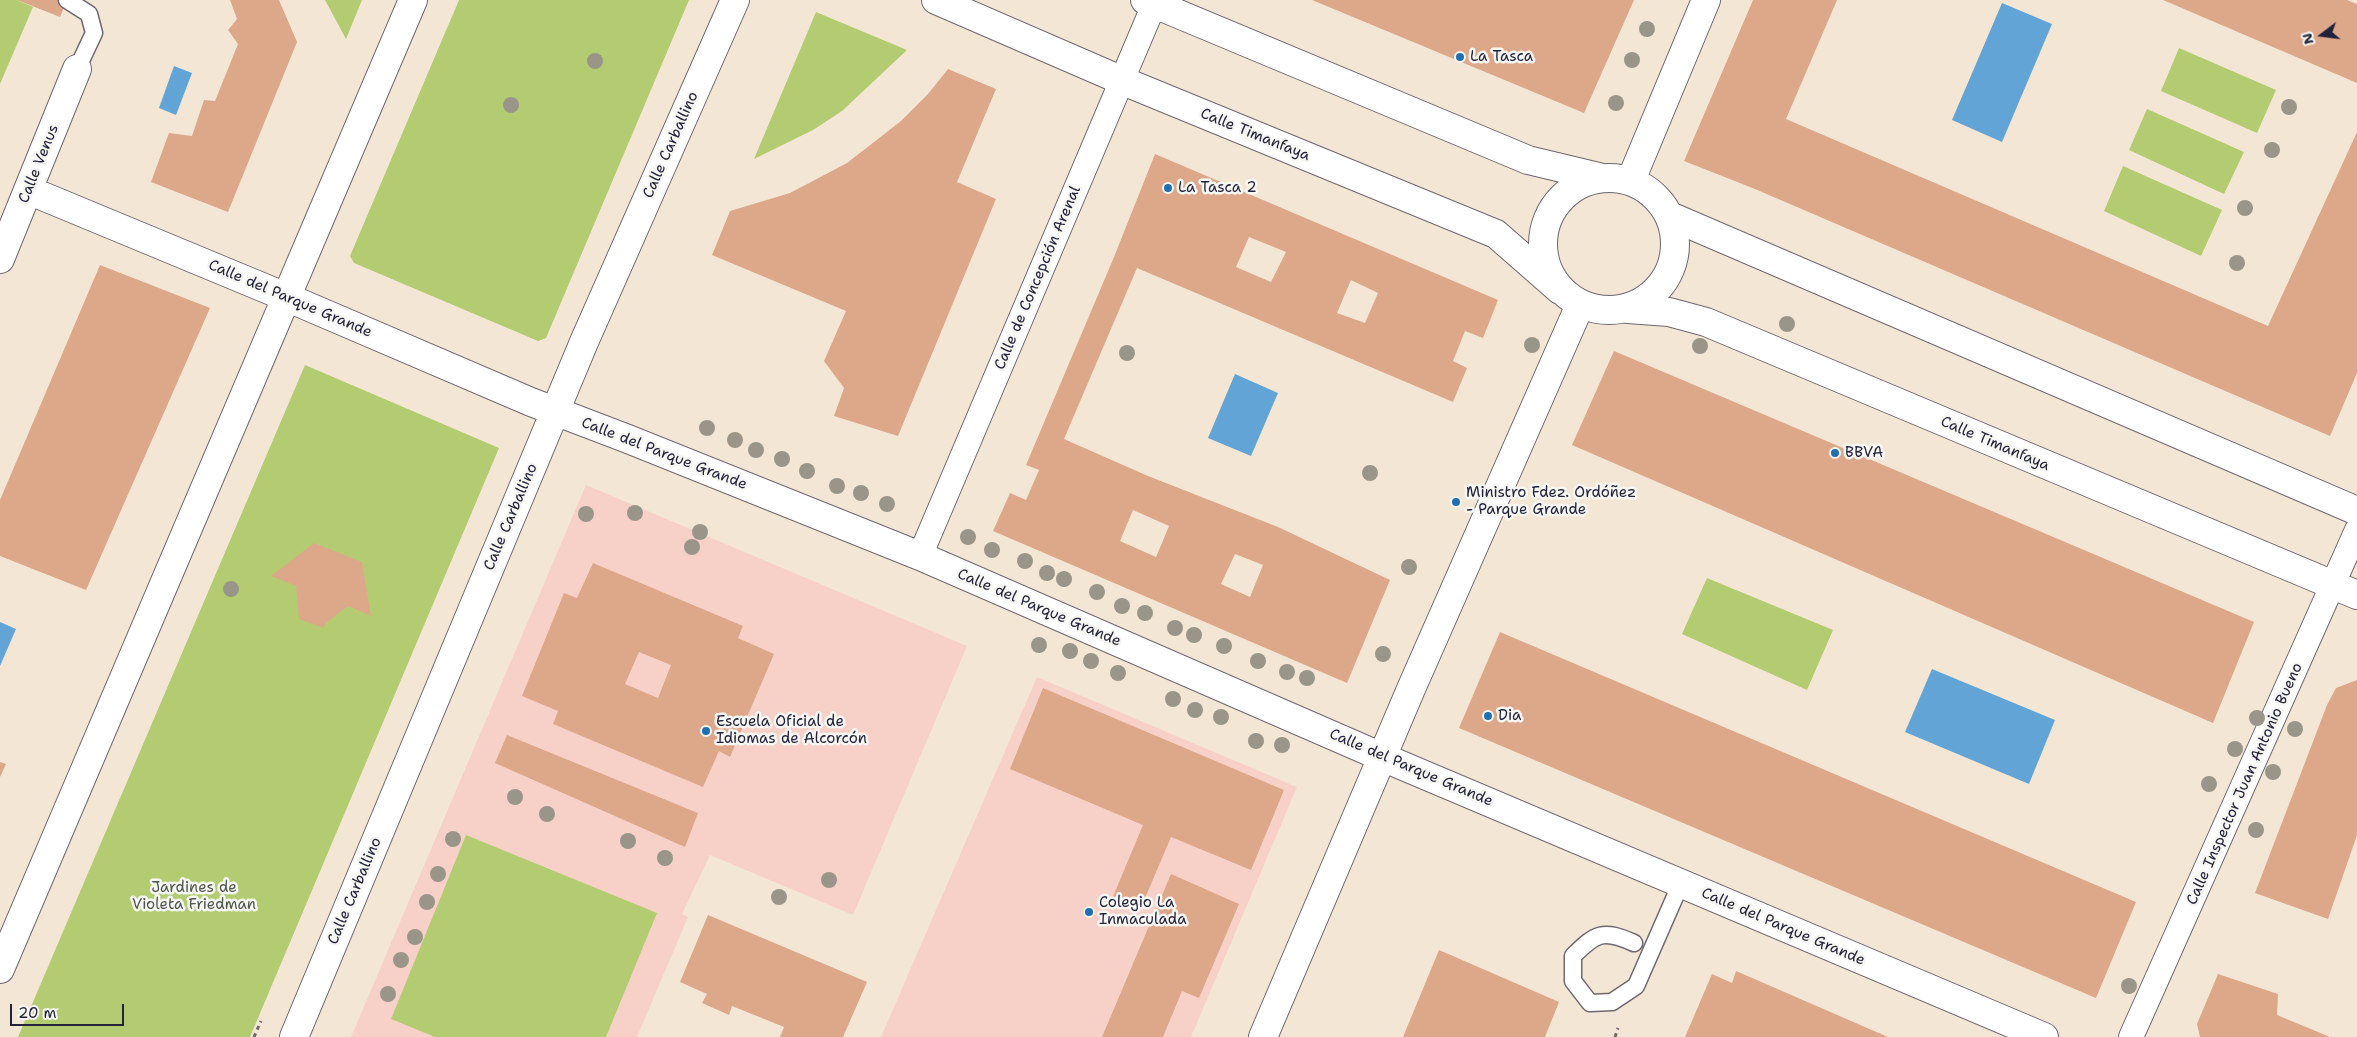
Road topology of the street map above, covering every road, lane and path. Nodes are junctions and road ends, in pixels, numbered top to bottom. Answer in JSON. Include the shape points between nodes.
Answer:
{"nodes":[{"id":1,"x":67,"y":0,"type":"edge"},
{"id":2,"x":414,"y":0,"type":"edge"},
{"id":3,"x":735,"y":0,"type":"edge"},
{"id":4,"x":936,"y":0,"type":"edge"},
{"id":5,"x":1706,"y":0,"type":"edge"},
{"id":6,"x":1152,"y":1,"type":"edge"},
{"id":7,"x":77,"y":69,"type":"joint"},
{"id":8,"x":1122,"y":81,"type":"junction"},
{"id":9,"x":1599,"y":177,"type":"junction"},
{"id":10,"x":1631,"y":180,"type":"junction"},
{"id":11,"x":28,"y":190,"type":"junction"},
{"id":12,"x":1670,"y":216,"type":"junction"},
{"id":13,"x":0,"y":259,"type":"edge"},
{"id":14,"x":286,"y":297,"type":"junction"},
{"id":15,"x":1570,"y":297,"type":"junction"},
{"id":16,"x":1628,"y":309,"type":"junction"},
{"id":17,"x":556,"y":412,"type":"junction"},
{"id":18,"x":2357,"y":511,"type":"edge"},
{"id":19,"x":2357,"y":530,"type":"edge"},
{"id":20,"x":920,"y":556,"type":"junction"},
{"id":21,"x":2345,"y":591,"type":"edge"},
{"id":22,"x":1382,"y":757,"type":"junction"},
{"id":23,"x":1681,"y":883,"type":"junction"},
{"id":24,"x":1634,"y":943,"type":"dead end"},
{"id":25,"x":0,"y":969,"type":"edge"},
{"id":26,"x":294,"y":1037,"type":"edge"},
{"id":27,"x":1263,"y":1037,"type":"edge"},
{"id":28,"x":2044,"y":1037,"type":"edge"},
{"id":29,"x":2131,"y":1037,"type":"edge"}],
"edges":[{"from":1,"to":7,"type":"lane","via":[[89,14],[94,34]]},
{"from":2,"to":14,"type":"street"},
{"from":3,"to":17,"type":"street","name":"Calle Carballino"},
{"from":4,"to":8,"type":"street","name":"Calle Timanfaya"},
{"from":5,"to":10,"type":"street"},
{"from":6,"to":8,"type":"street","name":"Calle de Concepción Arenal"},
{"from":6,"to":9,"type":"street","via":[[1528,160]]},
{"from":7,"to":11,"type":"street","name":"Calle Venus"},
{"from":8,"to":15,"type":"street","name":"Calle Timanfaya","via":[[1496,234]]},
{"from":8,"to":20,"type":"street","name":"Calle de Concepción Arenal"},
{"from":9,"to":10,"type":"street"},
{"from":9,"to":15,"type":"street","via":[[1572,188],[1565,195],[1552,209],[1542,236],[1545,265]]},
{"from":10,"to":12,"type":"street","via":[[1654,194]]},
{"from":11,"to":13,"type":"street","name":"Calle Venus"},
{"from":11,"to":14,"type":"street","name":"Calle del Parque Grande"},
{"from":12,"to":16,"type":"street","via":[[1676,238],[1674,261],[1665,282],[1649,298]]},
{"from":12,"to":18,"type":"street"},
{"from":14,"to":17,"type":"street","name":"Calle del Parque Grande"},
{"from":14,"to":25,"type":"street"},
{"from":15,"to":16,"type":"street","via":[[1604,311]]},
{"from":15,"to":22,"type":"street"},
{"from":16,"to":21,"type":"street","name":"Calle Timanfaya","via":[[1669,312],[1706,322]]},
{"from":17,"to":20,"type":"street","name":"Calle del Parque Grande"},
{"from":17,"to":26,"type":"street","name":"Calle Carballino"},
{"from":19,"to":21,"type":"street","name":"Calle Inspector Juan Antonio Bueno"},
{"from":20,"to":22,"type":"street","name":"Calle del Parque Grande"},
{"from":21,"to":29,"type":"street","name":"Calle Inspector Juan Antonio Bueno"},
{"from":22,"to":23,"type":"street","name":"Calle del Parque Grande"},
{"from":22,"to":27,"type":"street"},
{"from":23,"to":24,"type":"lane","via":[[1636,986],[1612,1002],[1590,1003],[1573,982],[1573,956],[1590,939],[1614,934]]},
{"from":23,"to":28,"type":"street","name":"Calle del Parque Grande"}]}
